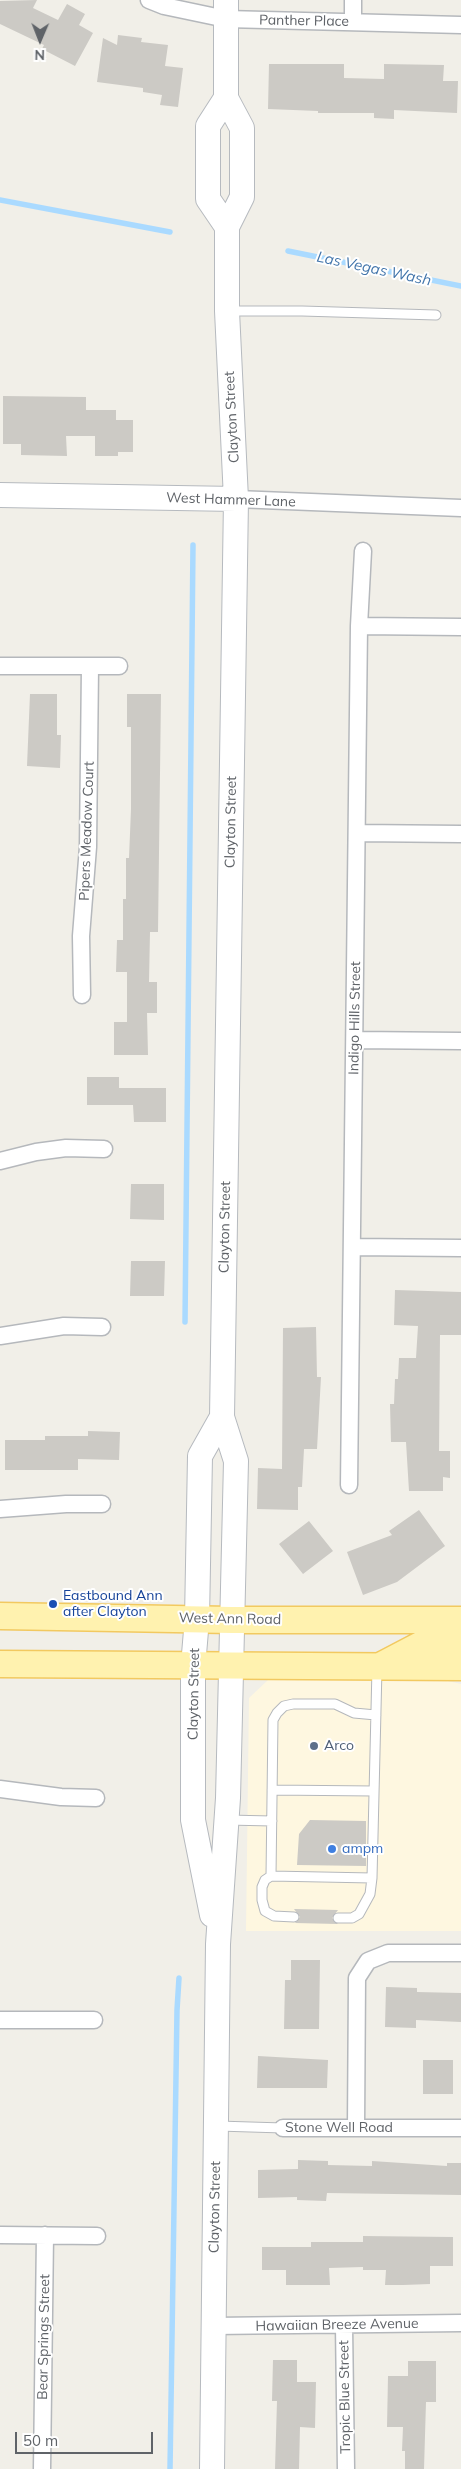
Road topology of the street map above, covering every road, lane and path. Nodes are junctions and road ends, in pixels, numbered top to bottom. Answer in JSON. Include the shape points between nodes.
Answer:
{"nodes":[{"id":1,"x":149,"y":0,"type":"edge"},
{"id":2,"x":353,"y":0,"type":"edge"},
{"id":3,"x":226,"y":10,"type":"edge"},
{"id":4,"x":353,"y":22,"type":"junction"},
{"id":5,"x":461,"y":25,"type":"edge"},
{"id":6,"x":226,"y":98,"type":"junction"},
{"id":7,"x":226,"y":227,"type":"junction"},
{"id":8,"x":227,"y":311,"type":"junction"},
{"id":9,"x":436,"y":315,"type":"dead end"},
{"id":10,"x":0,"y":495,"type":"edge"},
{"id":11,"x":236,"y":499,"type":"junction"},
{"id":12,"x":461,"y":508,"type":"edge"},
{"id":13,"x":363,"y":551,"type":"dead end"},
{"id":14,"x":360,"y":626,"type":"junction"},
{"id":15,"x":461,"y":627,"type":"edge"},
{"id":16,"x":0,"y":666,"type":"edge"},
{"id":17,"x":90,"y":666,"type":"junction"},
{"id":18,"x":119,"y":666,"type":"dead end"},
{"id":19,"x":357,"y":833,"type":"junction"},
{"id":20,"x":461,"y":834,"type":"edge"},
{"id":21,"x":82,"y":995,"type":"dead end"},
{"id":22,"x":355,"y":1040,"type":"junction"},
{"id":23,"x":461,"y":1041,"type":"edge"},
{"id":24,"x":104,"y":1149,"type":"dead end"},
{"id":25,"x":0,"y":1162,"type":"edge"},
{"id":26,"x":352,"y":1247,"type":"junction"},
{"id":27,"x":461,"y":1248,"type":"edge"},
{"id":28,"x":102,"y":1327,"type":"dead end"},
{"id":29,"x":0,"y":1336,"type":"edge"},
{"id":30,"x":222,"y":1417,"type":"junction"},
{"id":31,"x":349,"y":1485,"type":"dead end"},
{"id":32,"x":102,"y":1504,"type":"dead end"},
{"id":33,"x":0,"y":1509,"type":"edge"},
{"id":34,"x":0,"y":1616,"type":"edge"},
{"id":35,"x":197,"y":1619,"type":"junction"},
{"id":36,"x":232,"y":1620,"type":"junction"},
{"id":37,"x":461,"y":1620,"type":"edge"},
{"id":38,"x":461,"y":1641,"type":"edge"},
{"id":39,"x":0,"y":1664,"type":"edge"},
{"id":40,"x":193,"y":1666,"type":"junction"},
{"id":41,"x":230,"y":1666,"type":"junction"},
{"id":42,"x":377,"y":1667,"type":"junction"},
{"id":43,"x":461,"y":1667,"type":"edge"},
{"id":44,"x":376,"y":1715,"type":"junction"},
{"id":45,"x":0,"y":1789,"type":"edge"},
{"id":46,"x":272,"y":1790,"type":"junction"},
{"id":47,"x":374,"y":1791,"type":"junction"},
{"id":48,"x":96,"y":1798,"type":"dead end"},
{"id":49,"x":192,"y":1820,"type":"junction"},
{"id":50,"x":226,"y":1820,"type":"junction"},
{"id":51,"x":272,"y":1821,"type":"junction"},
{"id":52,"x":271,"y":1876,"type":"junction"},
{"id":53,"x":372,"y":1878,"type":"junction"},
{"id":54,"x":294,"y":1916,"type":"dead end"},
{"id":55,"x":338,"y":1918,"type":"dead end"},
{"id":56,"x":218,"y":1944,"type":"junction"},
{"id":57,"x":461,"y":1953,"type":"edge"},
{"id":58,"x":0,"y":2020,"type":"edge"},
{"id":59,"x":94,"y":2020,"type":"dead end"},
{"id":60,"x":217,"y":2126,"type":"junction"},
{"id":61,"x":283,"y":2128,"type":"joint"},
{"id":62,"x":356,"y":2128,"type":"junction"},
{"id":63,"x":461,"y":2128,"type":"edge"},
{"id":64,"x":0,"y":2235,"type":"edge"},
{"id":65,"x":45,"y":2235,"type":"junction"},
{"id":66,"x":97,"y":2236,"type":"dead end"},
{"id":67,"x":461,"y":2322,"type":"edge"},
{"id":68,"x":213,"y":2326,"type":"junction"},
{"id":69,"x":344,"y":2326,"type":"junction"},
{"id":70,"x":42,"y":2469,"type":"edge"},
{"id":71,"x":212,"y":2469,"type":"edge"},
{"id":72,"x":346,"y":2469,"type":"edge"}],
"edges":[{"from":1,"to":3,"type":"street","name":"Panther Place","via":[[164,6]]},
{"from":2,"to":4,"type":"street"},
{"from":3,"to":4,"type":"street","name":"Panther Place"},
{"from":3,"to":6,"type":"street","name":"Clayton Street"},
{"from":4,"to":5,"type":"street","name":"Panther Place"},
{"from":6,"to":7,"type":"street","name":"Clayton Street","via":[[242,128],[242,197]]},
{"from":6,"to":7,"type":"street","via":[[208,126],[208,199]]},
{"from":7,"to":8,"type":"street","name":"Clayton Street"},
{"from":8,"to":9,"type":"lane"},
{"from":8,"to":11,"type":"street","name":"Clayton Street"},
{"from":10,"to":11,"type":"street","name":"West Hammer Lane"},
{"from":11,"to":12,"type":"street","name":"West Hammer Lane"},
{"from":11,"to":30,"type":"street","name":"Clayton Street"},
{"from":13,"to":14,"type":"street","name":"Indigo Hills Street"},
{"from":14,"to":15,"type":"street"},
{"from":14,"to":19,"type":"street","name":"Indigo Hills Street"},
{"from":16,"to":17,"type":"street"},
{"from":17,"to":18,"type":"street"},
{"from":17,"to":21,"type":"street","name":"Pipers Meadow Court"},
{"from":19,"to":20,"type":"street"},
{"from":19,"to":22,"type":"street","name":"Indigo Hills Street"},
{"from":22,"to":23,"type":"street"},
{"from":22,"to":26,"type":"street","name":"Indigo Hills Street"},
{"from":24,"to":25,"type":"street","via":[[46,1151]]},
{"from":26,"to":27,"type":"street"},
{"from":26,"to":31,"type":"street","name":"Indigo Hills Street"},
{"from":28,"to":29,"type":"street","via":[[64,1326]]},
{"from":30,"to":35,"type":"street","name":"Clayton Street","via":[[200,1456]]},
{"from":30,"to":36,"type":"street","name":"Clayton Street","via":[[236,1461]]},
{"from":32,"to":33,"type":"street"},
{"from":34,"to":35,"type":"main road","name":"West Ann Road"},
{"from":35,"to":36,"type":"main road","name":"West Ann Road"},
{"from":35,"to":40,"type":"street","name":"Clayton Street"},
{"from":36,"to":37,"type":"main road","name":"West Ann Road"},
{"from":36,"to":41,"type":"street","name":"Clayton Street"},
{"from":38,"to":42,"type":"main road","via":[[424,1643]]},
{"from":39,"to":40,"type":"main road"},
{"from":40,"to":41,"type":"main road"},
{"from":40,"to":49,"type":"street","name":"Clayton Street"},
{"from":41,"to":42,"type":"main road"},
{"from":41,"to":50,"type":"street","name":"Clayton Street"},
{"from":42,"to":43,"type":"main road"},
{"from":42,"to":44,"type":"lane"},
{"from":44,"to":46,"type":"lane","via":[[363,1715],[336,1704],[284,1706],[273,1720]]},
{"from":44,"to":47,"type":"lane"},
{"from":45,"to":48,"type":"street"},
{"from":46,"to":47,"type":"lane"},
{"from":46,"to":51,"type":"lane"},
{"from":47,"to":53,"type":"lane"},
{"from":49,"to":50,"type":"street"},
{"from":49,"to":56,"type":"street","name":"Clayton Street"},
{"from":50,"to":51,"type":"lane"},
{"from":50,"to":56,"type":"street","name":"Clayton Street"},
{"from":51,"to":52,"type":"lane"},
{"from":52,"to":53,"type":"lane"},
{"from":52,"to":54,"type":"lane","via":[[262,1887],[265,1911],[274,1916]]},
{"from":53,"to":55,"type":"lane","via":[[370,1894],[359,1914],[352,1918]]},
{"from":56,"to":60,"type":"street","name":"Clayton Street"},
{"from":57,"to":62,"type":"street","via":[[388,1952],[368,1961],[357,1978]]},
{"from":58,"to":59,"type":"street"},
{"from":60,"to":61,"type":"lane","name":"Stone Well Road"},
{"from":60,"to":68,"type":"street","name":"Clayton Street"},
{"from":61,"to":62,"type":"street","name":"Stone Well Road"},
{"from":62,"to":63,"type":"street","name":"Stone Well Road"},
{"from":64,"to":65,"type":"street"},
{"from":65,"to":66,"type":"street"},
{"from":65,"to":70,"type":"street","name":"Bear Springs Street"},
{"from":67,"to":69,"type":"street","name":"Hawaiian Breeze Avenue"},
{"from":68,"to":69,"type":"street","name":"Hawaiian Breeze Avenue"},
{"from":68,"to":71,"type":"street","name":"Clayton Street"},
{"from":69,"to":72,"type":"street","name":"Tropic Blue Street"}]}
